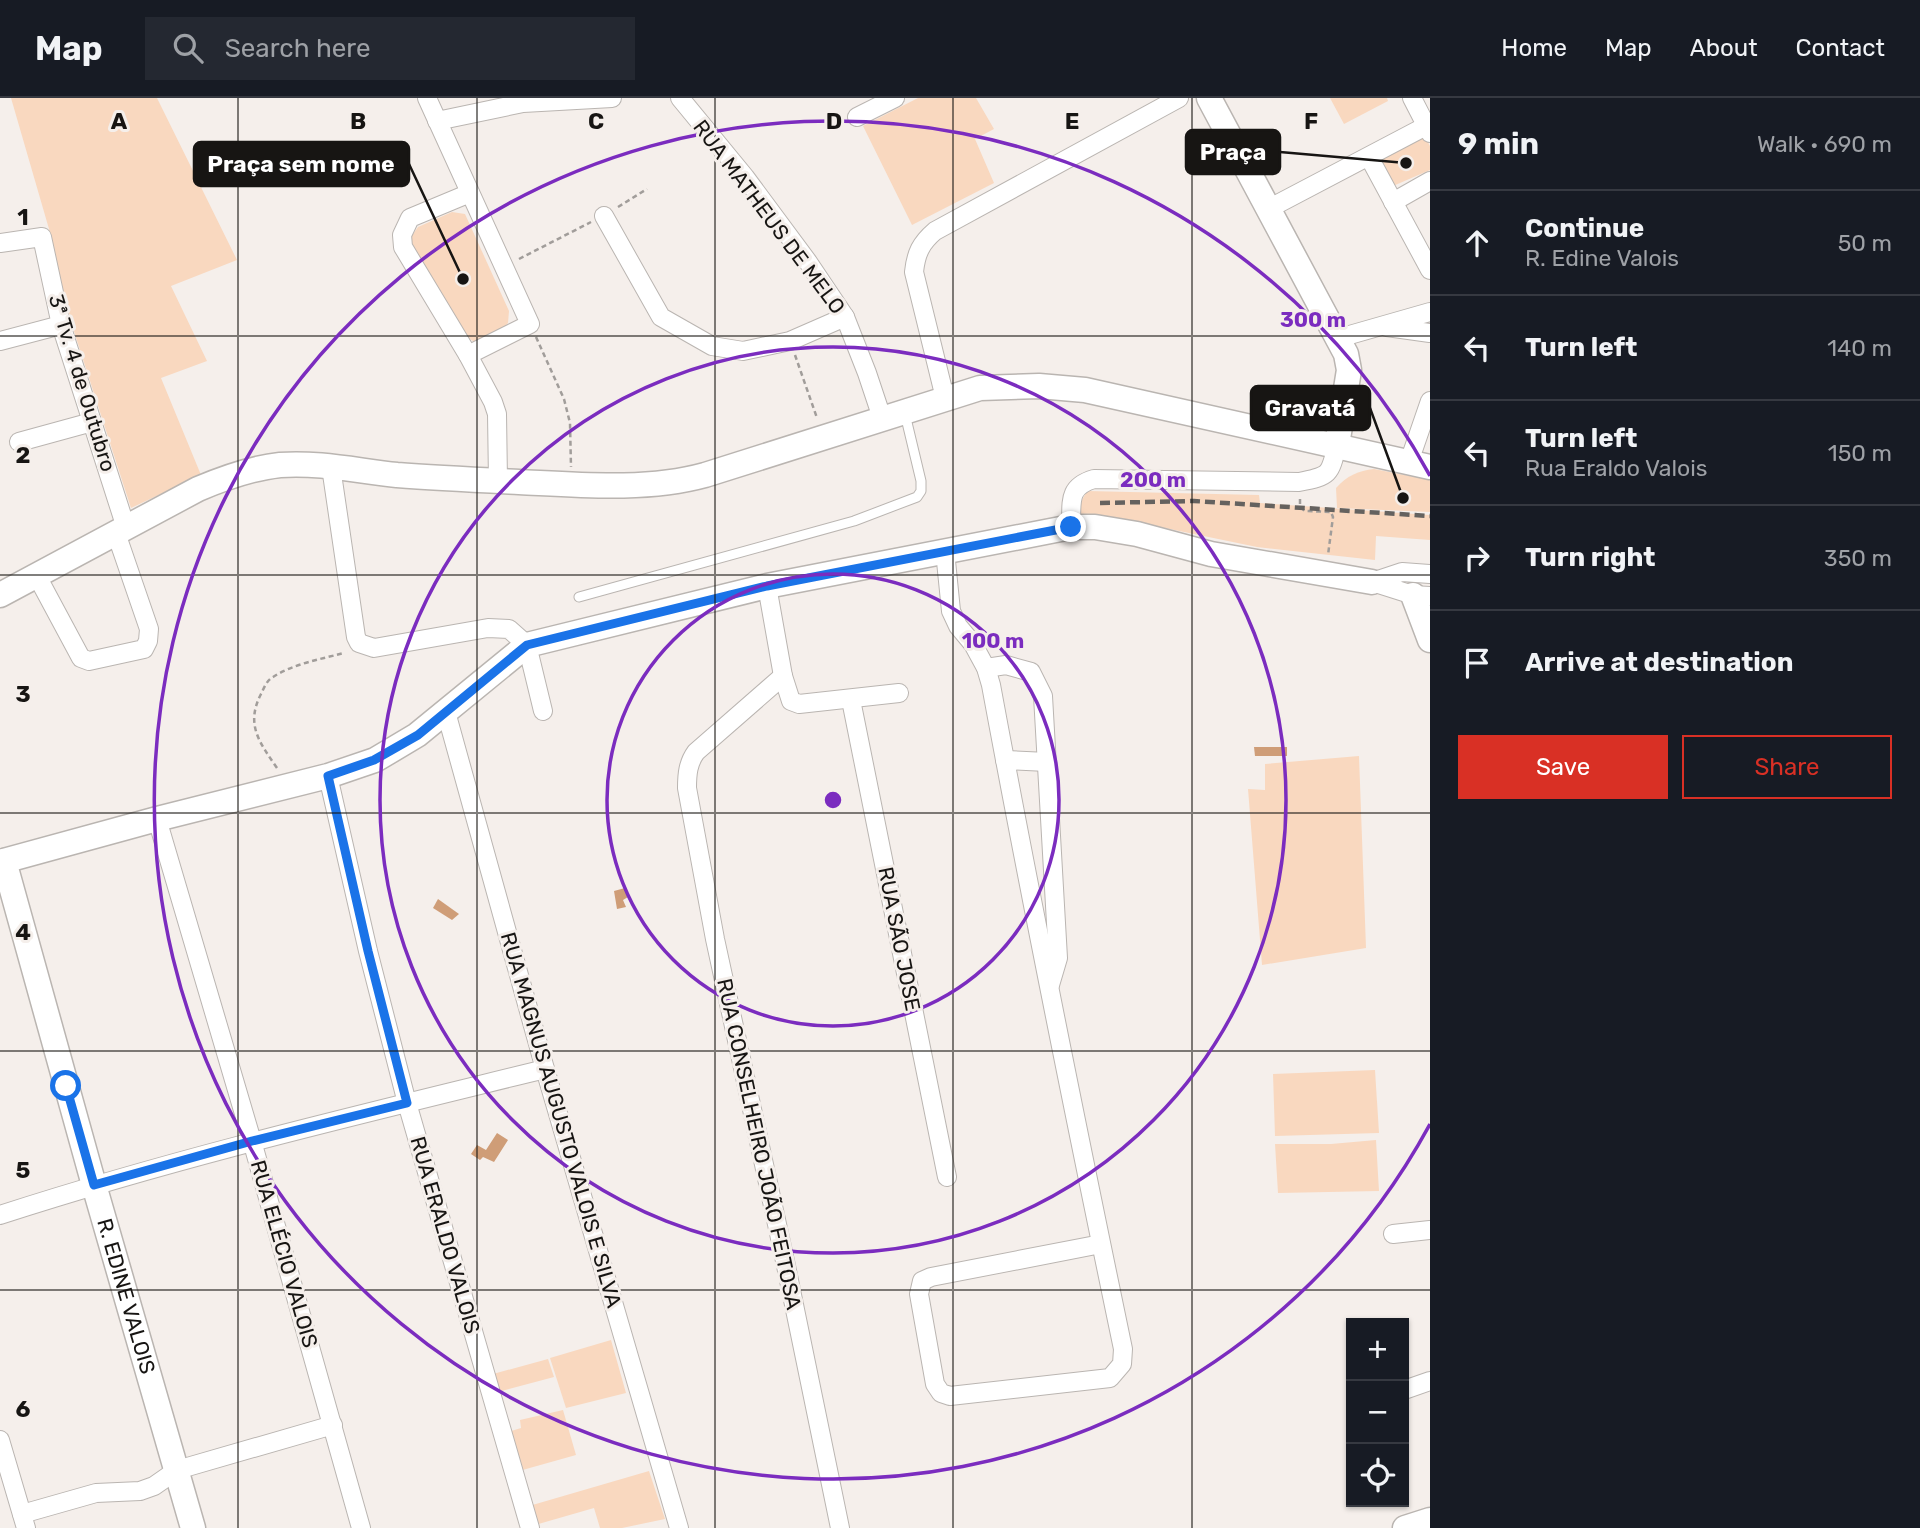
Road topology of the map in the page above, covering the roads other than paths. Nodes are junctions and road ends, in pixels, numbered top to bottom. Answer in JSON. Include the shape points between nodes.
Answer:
{"nodes":[{"id":1,"x":427,"y":98,"type":"edge"},
{"id":2,"x":612,"y":98,"type":"edge"},
{"id":3,"x":680,"y":98,"type":"edge"},
{"id":4,"x":895,"y":98,"type":"edge"},
{"id":5,"x":1179,"y":98,"type":"edge"},
{"id":6,"x":1209,"y":98,"type":"edge"},
{"id":7,"x":1412,"y":98,"type":"edge"},
{"id":8,"x":857,"y":117,"type":"dead end"},
{"id":9,"x":437,"y":121,"type":"junction"},
{"id":10,"x":1428,"y":130,"type":"edge"},
{"id":11,"x":1369,"y":157,"type":"junction"},
{"id":12,"x":1430,"y":181,"type":"edge"},
{"id":13,"x":470,"y":193,"type":"junction"},
{"id":14,"x":1393,"y":202,"type":"junction"},
{"id":15,"x":1270,"y":208,"type":"junction"},
{"id":16,"x":604,"y":216,"type":"road end"},
{"id":17,"x":0,"y":243,"type":"edge"},
{"id":18,"x":1430,"y":270,"type":"edge"},
{"id":19,"x":1430,"y":312,"type":"edge"},
{"id":20,"x":845,"y":317,"type":"junction"},
{"id":21,"x":61,"y":325,"type":"junction"},
{"id":22,"x":1381,"y":326,"type":"junction"},
{"id":23,"x":1430,"y":333,"type":"edge"},
{"id":24,"x":1339,"y":338,"type":"junction"},
{"id":25,"x":0,"y":341,"type":"edge"},
{"id":26,"x":468,"y":355,"type":"junction"},
{"id":27,"x":945,"y":398,"type":"junction"},
{"id":28,"x":1430,"y":401,"type":"edge"},
{"id":29,"x":893,"y":415,"type":"junction"},
{"id":30,"x":92,"y":422,"type":"junction"},
{"id":31,"x":19,"y":442,"type":"dead end"},
{"id":32,"x":1337,"y":445,"type":"junction"},
{"id":33,"x":1419,"y":464,"type":"edge"},
{"id":34,"x":331,"y":467,"type":"junction"},
{"id":35,"x":498,"y":481,"type":"junction"},
{"id":36,"x":1071,"y":527,"type":"junction"},
{"id":37,"x":121,"y":531,"type":"junction"},
{"id":38,"x":945,"y":551,"type":"junction"},
{"id":39,"x":1402,"y":572,"type":"junction"},
{"id":40,"x":1430,"y":574,"type":"edge"},
{"id":41,"x":37,"y":576,"type":"junction"},
{"id":42,"x":1372,"y":582,"type":"junction"},
{"id":43,"x":767,"y":586,"type":"junction"},
{"id":44,"x":0,"y":595,"type":"edge"},
{"id":45,"x":1421,"y":596,"type":"edge"},
{"id":46,"x":579,"y":597,"type":"dead end"},
{"id":47,"x":1430,"y":640,"type":"edge"},
{"id":48,"x":527,"y":645,"type":"junction"},
{"id":49,"x":986,"y":668,"type":"junction"},
{"id":50,"x":783,"y":676,"type":"junction"},
{"id":51,"x":899,"y":693,"type":"dead end"},
{"id":52,"x":852,"y":700,"type":"junction"},
{"id":53,"x":543,"y":711,"type":"dead end"},
{"id":54,"x":446,"y":712,"type":"junction"},
{"id":55,"x":1005,"y":760,"type":"junction"},
{"id":56,"x":1047,"y":762,"type":"junction"},
{"id":57,"x":328,"y":776,"type":"junction"},
{"id":58,"x":157,"y":819,"type":"junction"},
{"id":59,"x":2,"y":862,"type":"edge"},
{"id":60,"x":1049,"y":990,"type":"junction"},
{"id":61,"x":545,"y":1069,"type":"junction"},
{"id":62,"x":407,"y":1103,"type":"junction"},
{"id":63,"x":252,"y":1141,"type":"junction"},
{"id":64,"x":947,"y":1177,"type":"dead end"},
{"id":65,"x":94,"y":1185,"type":"junction"},
{"id":66,"x":0,"y":1215,"type":"edge"},
{"id":67,"x":1430,"y":1230,"type":"edge"},
{"id":68,"x":1393,"y":1234,"type":"dead end"},
{"id":69,"x":1101,"y":1244,"type":"junction"},
{"id":70,"x":1430,"y":1381,"type":"edge"},
{"id":71,"x":1409,"y":1388,"type":"edge"},
{"id":72,"x":333,"y":1425,"type":"junction"},
{"id":73,"x":0,"y":1440,"type":"edge"},
{"id":74,"x":177,"y":1470,"type":"junction"},
{"id":75,"x":1430,"y":1520,"type":"edge"},
{"id":76,"x":24,"y":1521,"type":"edge"},
{"id":77,"x":193,"y":1528,"type":"edge"},
{"id":78,"x":361,"y":1528,"type":"edge"},
{"id":79,"x":530,"y":1528,"type":"edge"},
{"id":80,"x":678,"y":1528,"type":"edge"},
{"id":81,"x":840,"y":1528,"type":"edge"},
{"id":82,"x":1405,"y":1528,"type":"edge"}],
"edges":[{"from":1,"to":9,"type":"street"},
{"from":2,"to":9,"type":"street","via":[[523,103]]},
{"from":3,"to":20,"type":"street","name":"RUA MATHEUS DE MELO","via":[[745,177]]},
{"from":4,"to":8,"type":"street"},
{"from":5,"to":27,"type":"street","via":[[922,242],[914,272]]},
{"from":6,"to":15,"type":"street"},
{"from":7,"to":10,"type":"street"},
{"from":9,"to":13,"type":"street"},
{"from":10,"to":11,"type":"street"},
{"from":11,"to":14,"type":"street"},
{"from":11,"to":15,"type":"street"},
{"from":12,"to":14,"type":"street"},
{"from":13,"to":26,"type":"street","via":[[530,324]]},
{"from":13,"to":26,"type":"street","via":[[410,218],[402,235],[403,247]]},
{"from":14,"to":18,"type":"street"},
{"from":15,"to":24,"type":"street"},
{"from":16,"to":20,"type":"street","via":[[661,317],[712,346],[743,351],[790,341]]},
{"from":17,"to":21,"type":"street","name":"3ª Tv. 4 de Outubro","via":[[42,237]]},
{"from":19,"to":22,"type":"street"},
{"from":20,"to":29,"type":"street","name":"RUA MATHEUS DE MELO","via":[[867,373]]},
{"from":21,"to":25,"type":"street"},
{"from":21,"to":30,"type":"street","name":"3ª Tv. 4 de Outubro"},
{"from":22,"to":23,"type":"street"},
{"from":22,"to":24,"type":"street"},
{"from":24,"to":32,"type":"street","via":[[1349,370]]},
{"from":26,"to":35,"type":"street","via":[[497,414]]},
{"from":27,"to":29,"type":"street"},
{"from":27,"to":32,"type":"street","via":[[980,388],[1085,390]]},
{"from":28,"to":33,"type":"street"},
{"from":29,"to":35,"type":"street","via":[[691,479],[571,484]]},
{"from":29,"to":46,"type":"lane","via":[[921,481],[917,497],[854,522]]},
{"from":30,"to":31,"type":"street"},
{"from":30,"to":37,"type":"street","name":"3ª Tv. 4 de Outubro"},
{"from":32,"to":33,"type":"street"},
{"from":32,"to":36,"type":"street","via":[[1331,470],[1323,477],[1300,482],[1094,479],[1080,483],[1073,491]]},
{"from":34,"to":35,"type":"street"},
{"from":34,"to":37,"type":"street","via":[[283,465],[239,474],[198,489]]},
{"from":34,"to":48,"type":"street","via":[[356,637],[369,648],[499,627],[509,629]]},
{"from":36,"to":38,"type":"street"},
{"from":36,"to":42,"type":"street","via":[[1137,534],[1211,554]]},
{"from":37,"to":41,"type":"street"},
{"from":37,"to":41,"type":"street","name":"3ª Tv. 4 de Outubro","via":[[149,629],[145,649],[89,661],[81,658]]},
{"from":38,"to":43,"type":"street"},
{"from":38,"to":49,"type":"street","via":[[951,611]]},
{"from":39,"to":40,"type":"street"},
{"from":39,"to":42,"type":"street"},
{"from":39,"to":45,"type":"street"},
{"from":41,"to":44,"type":"street"},
{"from":42,"to":45,"type":"street"},
{"from":43,"to":48,"type":"street"},
{"from":43,"to":50,"type":"street"},
{"from":45,"to":47,"type":"street"},
{"from":48,"to":53,"type":"street"},
{"from":48,"to":54,"type":"street"},
{"from":49,"to":55,"type":"street"},
{"from":49,"to":56,"type":"street","via":[[1006,665],[1031,672],[1043,696]]},
{"from":50,"to":52,"type":"street","via":[[788,696],[799,704]]},
{"from":50,"to":81,"type":"street","name":"RUA CONSELHEIRO JOÃO FEITOSA","via":[[696,752],[687,773],[687,788]]},
{"from":51,"to":52,"type":"street"},
{"from":52,"to":64,"type":"street","name":"RUA SÃO JOSE"},
{"from":54,"to":57,"type":"street","via":[[418,735],[374,760]]},
{"from":54,"to":61,"type":"street","name":"RUA MAGNUS AUGUSTO VALOIS E SILVA"},
{"from":55,"to":56,"type":"street"},
{"from":55,"to":60,"type":"street"},
{"from":56,"to":60,"type":"street","via":[[1058,958]]},
{"from":57,"to":58,"type":"street"},
{"from":57,"to":62,"type":"street","name":"RUA ERALDO VALOIS"},
{"from":58,"to":59,"type":"street"},
{"from":58,"to":63,"type":"street","name":"RUA ELÉCIO VALOIS"},
{"from":59,"to":65,"type":"street","name":"R. EDINE VALOIS"},
{"from":60,"to":69,"type":"street"},
{"from":61,"to":62,"type":"street"},
{"from":61,"to":80,"type":"street","name":"RUA MAGNUS AUGUSTO VALOIS E SILVA"},
{"from":62,"to":63,"type":"street"},
{"from":62,"to":79,"type":"street","name":"RUA ERALDO VALOIS"},
{"from":63,"to":65,"type":"street"},
{"from":63,"to":72,"type":"street","name":"RUA ELÉCIO VALOIS"},
{"from":65,"to":66,"type":"street"},
{"from":65,"to":74,"type":"street","name":"R. EDINE VALOIS"},
{"from":67,"to":68,"type":"street"},
{"from":69,"to":69,"type":"street","via":[[1123,1349],[1117,1372],[1110,1378],[950,1396],[941,1393],[935,1384],[919,1294],[922,1281]]},
{"from":70,"to":71,"type":"street"},
{"from":72,"to":74,"type":"street"},
{"from":72,"to":78,"type":"street","name":"RUA ELÉCIO VALOIS"},
{"from":73,"to":76,"type":"street"},
{"from":74,"to":76,"type":"street","via":[[141,1491],[96,1493]]},
{"from":74,"to":77,"type":"street","name":"R. EDINE VALOIS"},
{"from":75,"to":82,"type":"street"}]}
